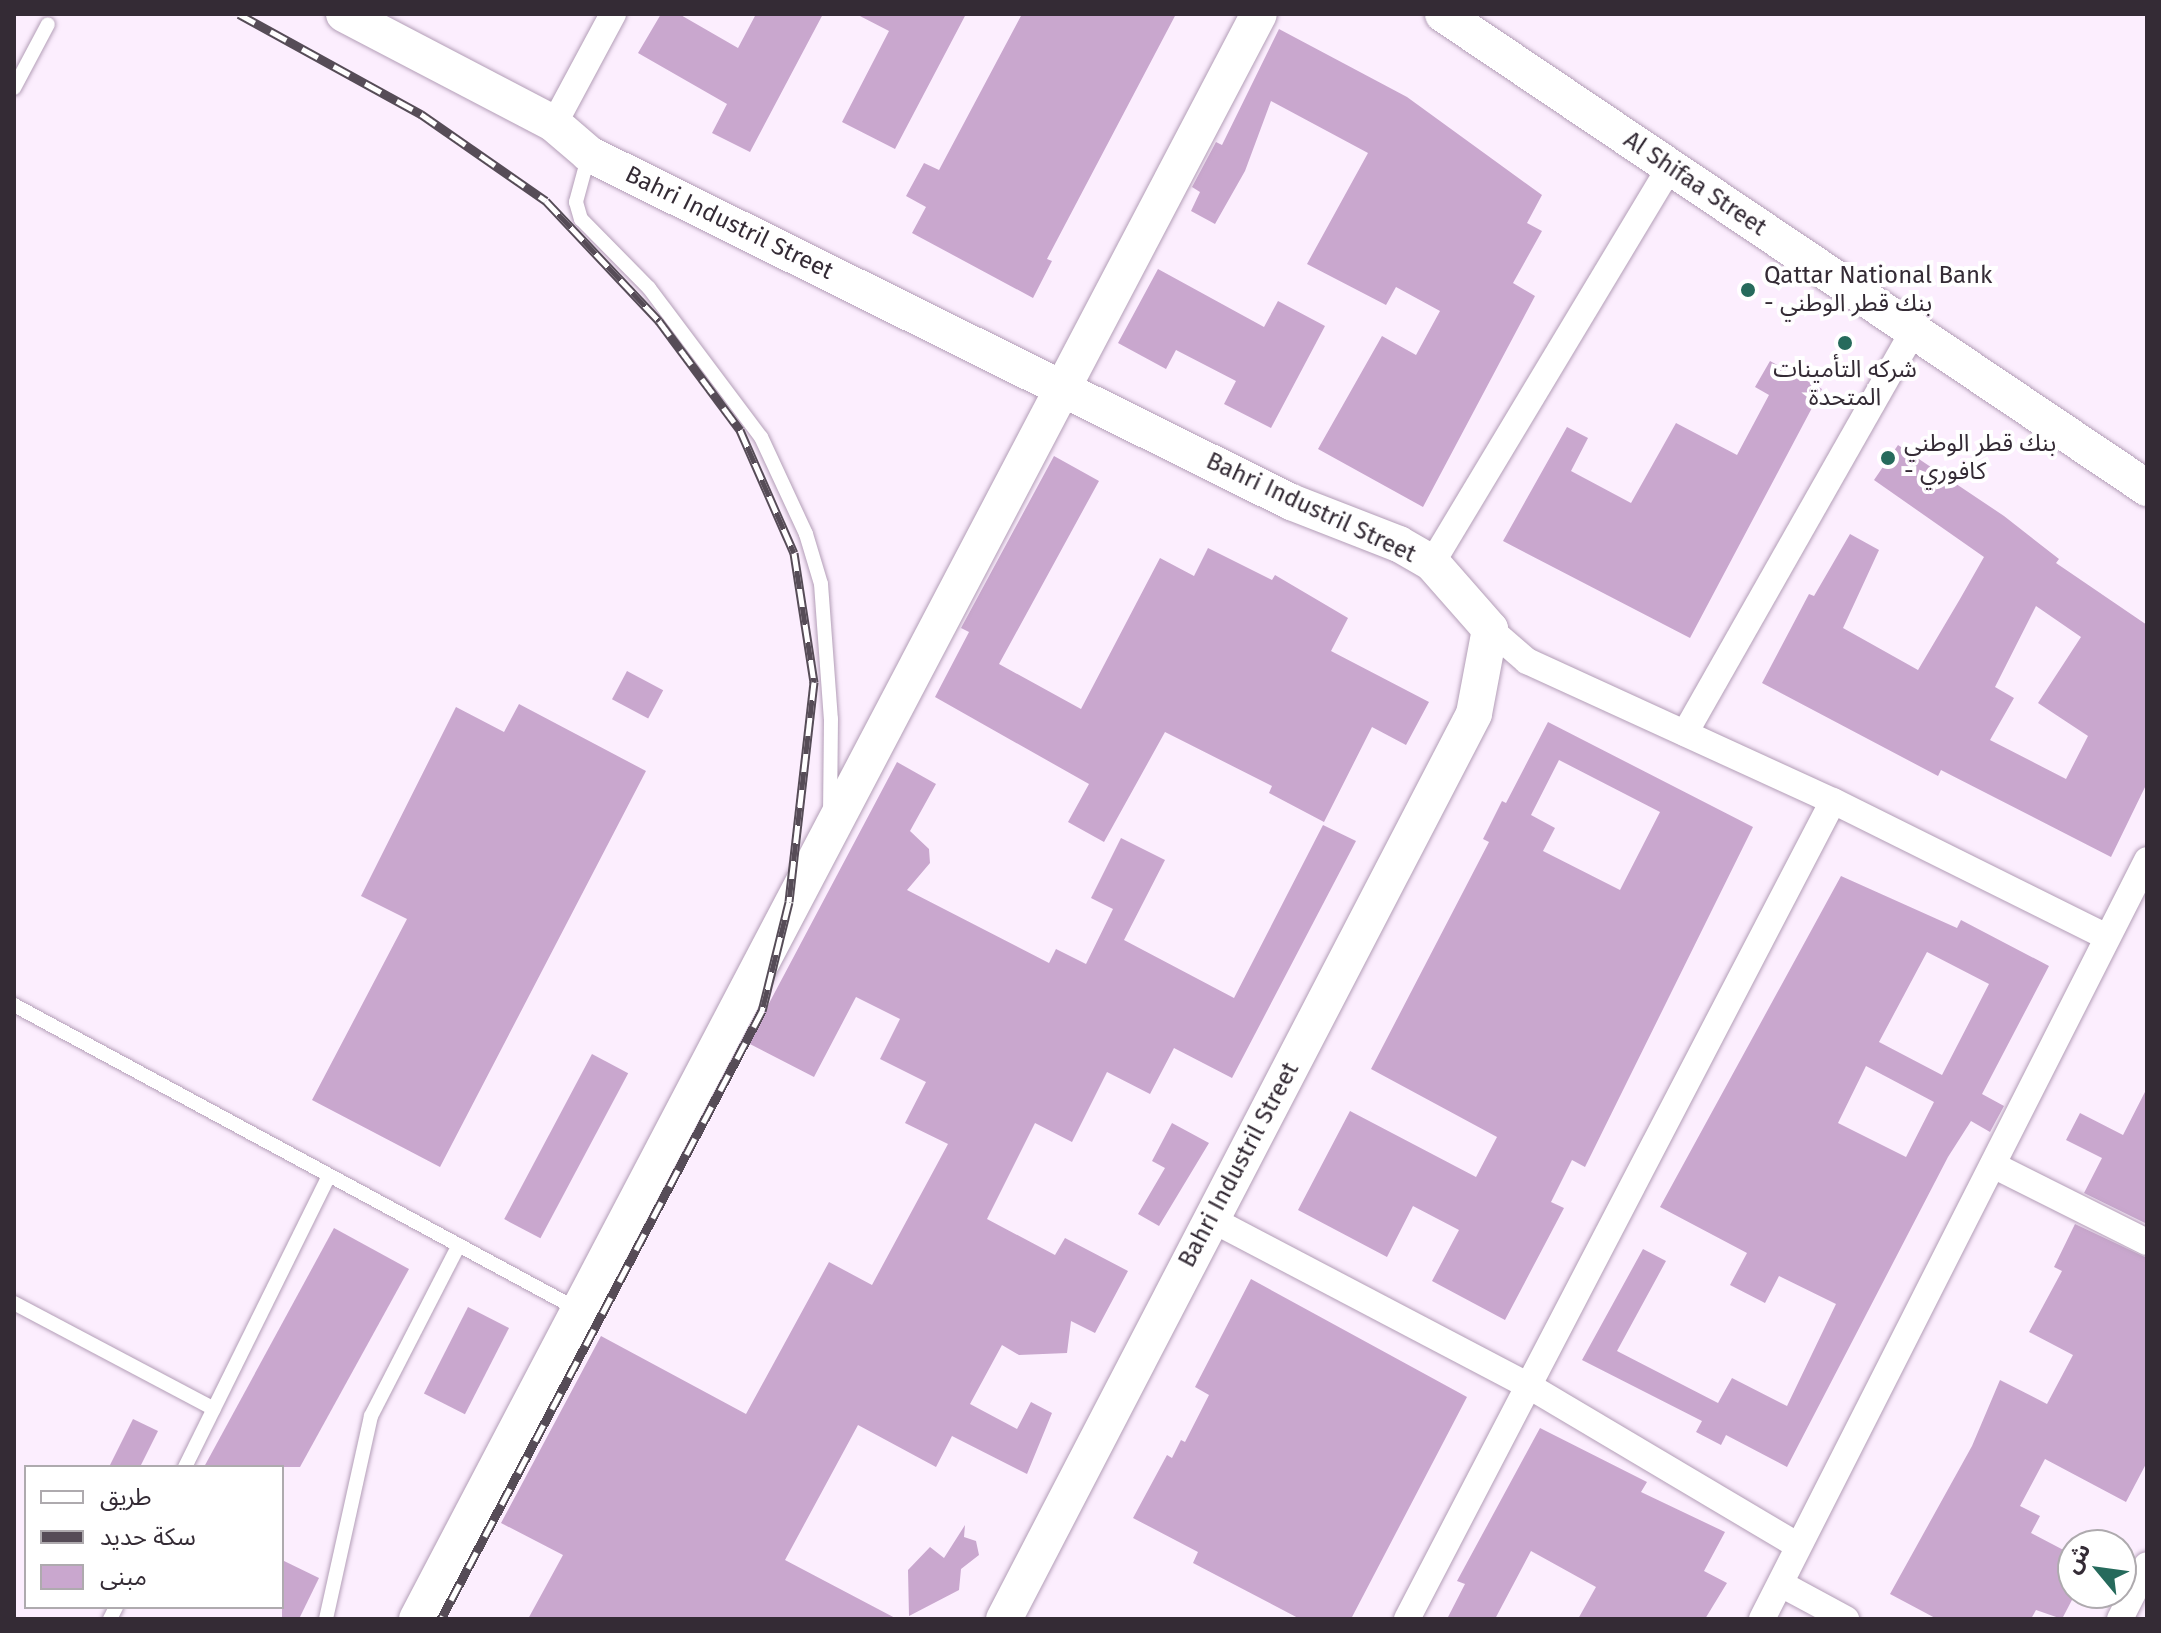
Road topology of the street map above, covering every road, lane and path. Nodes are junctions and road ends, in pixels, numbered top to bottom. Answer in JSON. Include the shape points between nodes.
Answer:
{"nodes":[{"id":1,"x":344,"y":14,"type":"edge"},
{"id":2,"x":613,"y":14,"type":"edge"},
{"id":3,"x":1259,"y":14,"type":"edge"},
{"id":4,"x":1443,"y":14,"type":"edge"},
{"id":5,"x":48,"y":24,"type":"dead end"},
{"id":6,"x":14,"y":88,"type":"edge"},
{"id":7,"x":554,"y":124,"type":"junction"},
{"id":8,"x":589,"y":154,"type":"junction"},
{"id":9,"x":1670,"y":167,"type":"junction"},
{"id":10,"x":1913,"y":331,"type":"junction"},
{"id":11,"x":1062,"y":389,"type":"junction"},
{"id":12,"x":2147,"y":488,"type":"edge"},
{"id":13,"x":1432,"y":563,"type":"junction"},
{"id":14,"x":1490,"y":629,"type":"junction"},
{"id":15,"x":1685,"y":733,"type":"junction"},
{"id":16,"x":1833,"y":801,"type":"junction"},
{"id":17,"x":830,"y":824,"type":"junction"},
{"id":18,"x":2147,"y":860,"type":"edge"},
{"id":19,"x":2107,"y":937,"type":"junction"},
{"id":20,"x":14,"y":1005,"type":"edge"},
{"id":21,"x":1993,"y":1165,"type":"junction"},
{"id":22,"x":329,"y":1176,"type":"junction"},
{"id":23,"x":1211,"y":1219,"type":"junction"},
{"id":24,"x":2147,"y":1242,"type":"edge"},
{"id":25,"x":459,"y":1245,"type":"junction"},
{"id":26,"x":14,"y":1303,"type":"edge"},
{"id":27,"x":577,"y":1309,"type":"junction"},
{"id":28,"x":1529,"y":1386,"type":"junction"},
{"id":29,"x":214,"y":1409,"type":"junction"},
{"id":30,"x":186,"y":1465,"type":"edge"},
{"id":31,"x":1797,"y":1545,"type":"junction"},
{"id":32,"x":2147,"y":1565,"type":"edge"},
{"id":33,"x":1781,"y":1584,"type":"junction"},
{"id":34,"x":326,"y":1619,"type":"edge"},
{"id":35,"x":417,"y":1619,"type":"edge"},
{"id":36,"x":1004,"y":1619,"type":"edge"},
{"id":37,"x":1407,"y":1619,"type":"edge"},
{"id":38,"x":1762,"y":1619,"type":"edge"},
{"id":39,"x":1846,"y":1619,"type":"edge"},
{"id":40,"x":2120,"y":1619,"type":"edge"}],
"edges":[{"from":1,"to":7,"type":"street","name":"Bahri Industril Street"},
{"from":2,"to":7,"type":"street"},
{"from":3,"to":11,"type":"street"},
{"from":4,"to":9,"type":"street","name":"Al Shifaa Street"},
{"from":5,"to":6,"type":"lane"},
{"from":7,"to":8,"type":"street","name":"Bahri Industril Street"},
{"from":8,"to":11,"type":"street","name":"Bahri Industril Street"},
{"from":8,"to":17,"type":"lane","via":[[576,202],[581,219],[649,288],[761,437],[806,534],[821,584]]},
{"from":9,"to":10,"type":"street","name":"Al Shifaa Street"},
{"from":9,"to":13,"type":"street"},
{"from":10,"to":12,"type":"street","name":"Al Shifaa Street"},
{"from":10,"to":15,"type":"street"},
{"from":11,"to":13,"type":"street","name":"Bahri Industril Street","via":[[1291,502],[1399,544]]},
{"from":11,"to":17,"type":"street"},
{"from":13,"to":14,"type":"street","name":"Bahri Industril Street"},
{"from":14,"to":15,"type":"street","via":[[1527,661]]},
{"from":14,"to":23,"type":"street","name":"Bahri Industril Street","via":[[1474,714]]},
{"from":15,"to":16,"type":"street"},
{"from":16,"to":19,"type":"street"},
{"from":16,"to":28,"type":"street"},
{"from":17,"to":27,"type":"street"},
{"from":18,"to":19,"type":"street"},
{"from":19,"to":21,"type":"street"},
{"from":20,"to":22,"type":"lane"},
{"from":21,"to":24,"type":"street"},
{"from":21,"to":31,"type":"street"},
{"from":22,"to":25,"type":"lane"},
{"from":22,"to":29,"type":"lane"},
{"from":23,"to":28,"type":"street"},
{"from":23,"to":36,"type":"street","name":"Bahri Industril Street"},
{"from":25,"to":27,"type":"lane"},
{"from":25,"to":34,"type":"lane","via":[[371,1416]]},
{"from":26,"to":29,"type":"lane"},
{"from":27,"to":35,"type":"street"},
{"from":28,"to":31,"type":"street"},
{"from":28,"to":37,"type":"street"},
{"from":29,"to":30,"type":"lane"},
{"from":31,"to":33,"type":"street"},
{"from":32,"to":40,"type":"street"},
{"from":33,"to":38,"type":"street"},
{"from":33,"to":39,"type":"street"}]}
